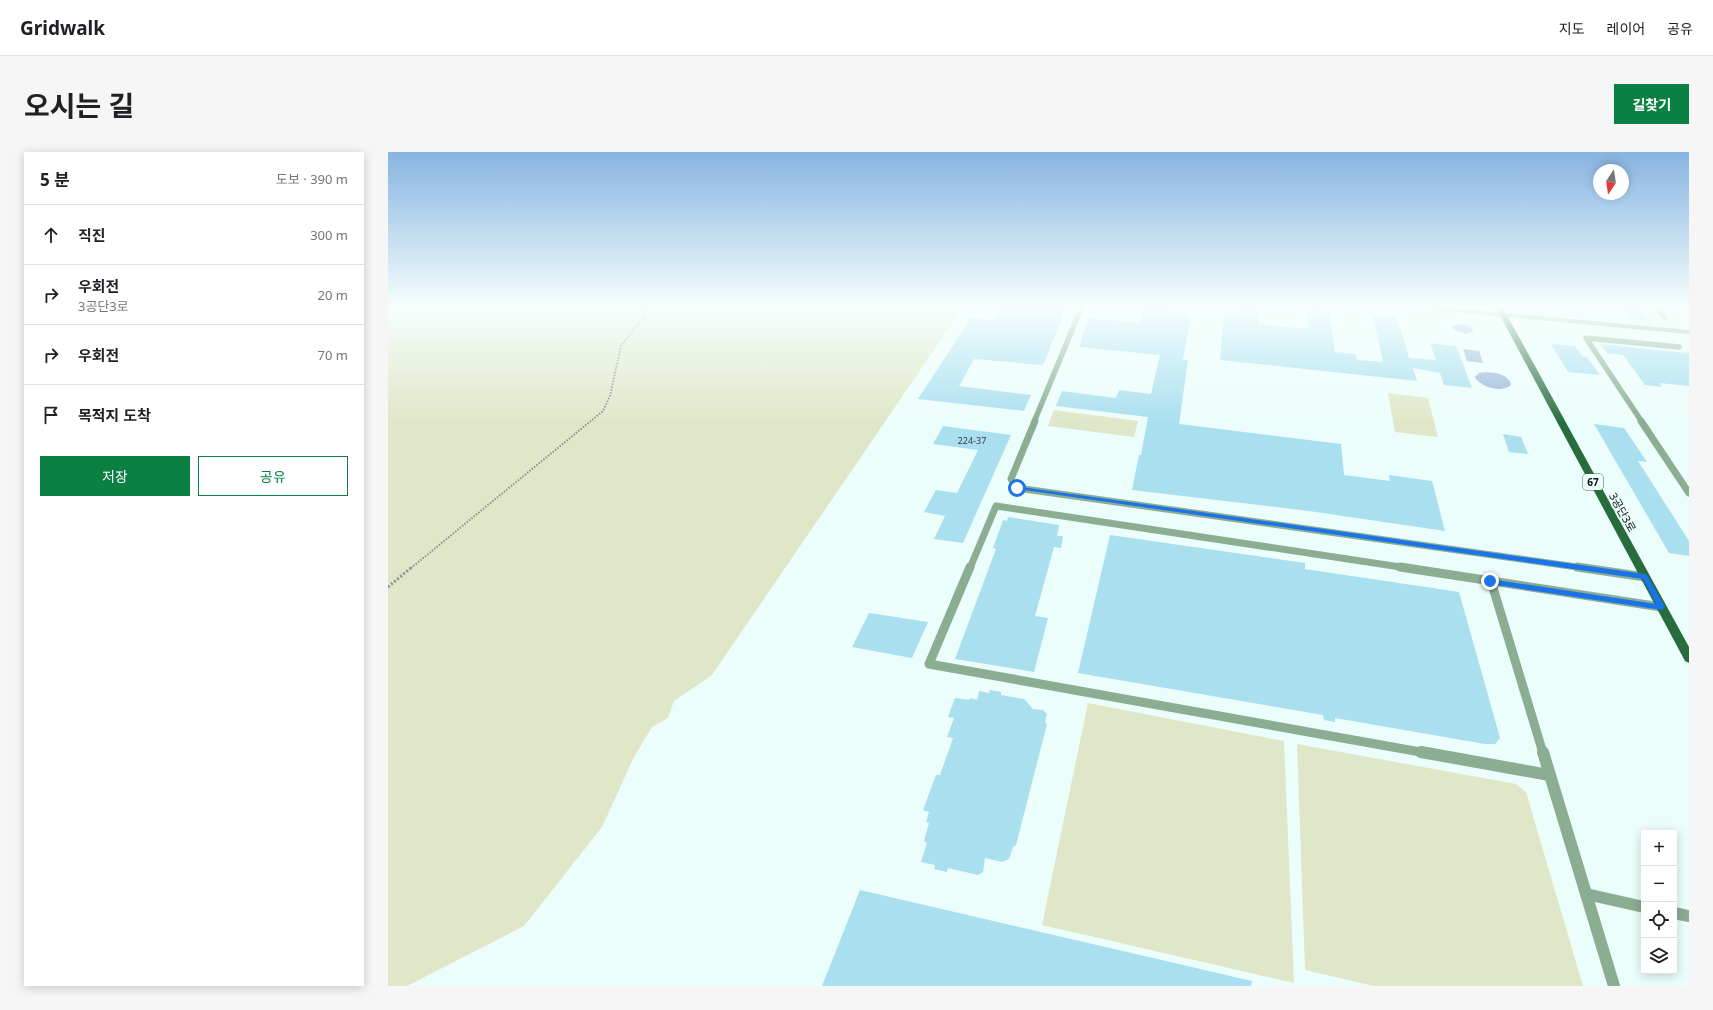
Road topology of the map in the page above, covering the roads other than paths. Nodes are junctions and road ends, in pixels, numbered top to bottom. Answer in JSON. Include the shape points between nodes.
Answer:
{"nodes":[{"id":1,"x":1066,"y":345,"type":"edge"},
{"id":2,"x":1518,"y":345,"type":"edge"},
{"id":3,"x":1591,"y":345,"type":"edge"},
{"id":4,"x":1658,"y":345,"type":"edge"},
{"id":5,"x":1679,"y":347,"type":"dead end"},
{"id":6,"x":1689,"y":493,"type":"edge"},
{"id":7,"x":1645,"y":577,"type":"junction"},
{"id":8,"x":1490,"y":581,"type":"junction"},
{"id":9,"x":1662,"y":607,"type":"junction"},
{"id":10,"x":1689,"y":658,"type":"edge"},
{"id":11,"x":1549,"y":775,"type":"junction"},
{"id":12,"x":1586,"y":894,"type":"junction"},
{"id":13,"x":1641,"y":906,"type":"edge"},
{"id":14,"x":1677,"y":914,"type":"edge"},
{"id":15,"x":1689,"y":916,"type":"edge"},
{"id":16,"x":1614,"y":986,"type":"edge"}],
"edges":[{"from":1,"to":7,"type":"lane","via":[[1011,480],[1017,488]]},
{"from":2,"to":7,"type":"main road","name":"3공단3로","number":"67"},
{"from":3,"to":6,"type":"lane"},
{"from":4,"to":5,"type":"lane"},
{"from":7,"to":9,"type":"main road","name":"3공단3로","number":"67"},
{"from":8,"to":9,"type":"lane"},
{"from":8,"to":11,"type":"lane"},
{"from":8,"to":11,"type":"lane","via":[[996,506],[929,664]]},
{"from":9,"to":10,"type":"main road","name":"3공단3로","number":"67"},
{"from":11,"to":12,"type":"lane"},
{"from":12,"to":13,"type":"lane"},
{"from":12,"to":16,"type":"lane"},
{"from":14,"to":15,"type":"lane"}]}
